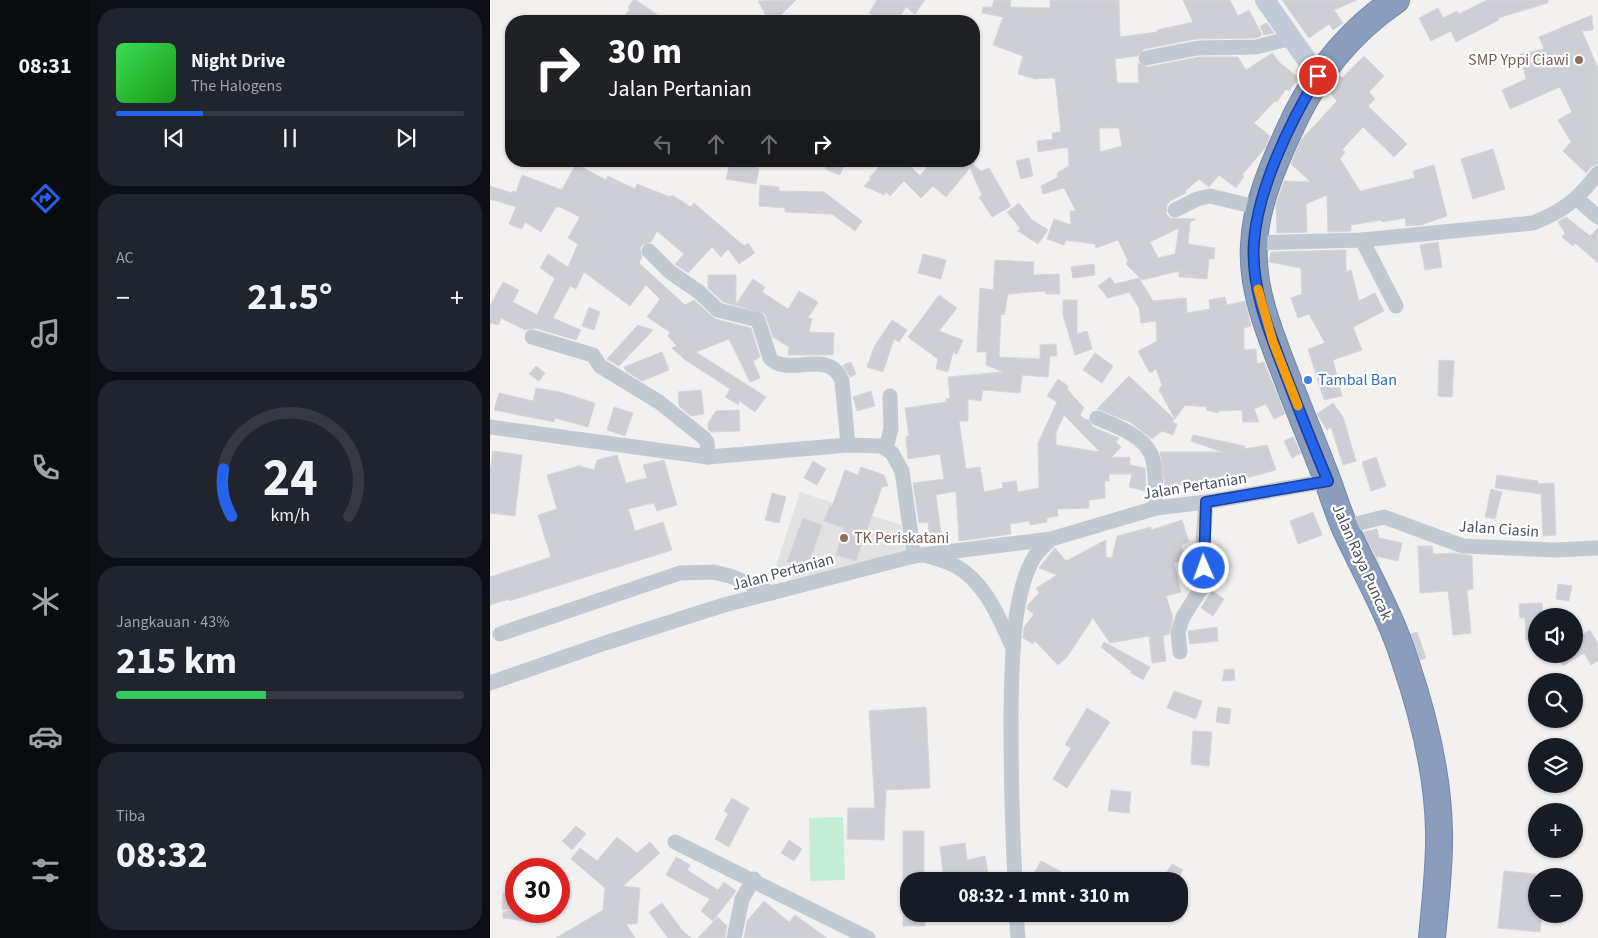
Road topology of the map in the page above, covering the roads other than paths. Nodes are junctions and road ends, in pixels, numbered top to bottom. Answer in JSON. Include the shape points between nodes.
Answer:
{"nodes":[{"id":1,"x":1265,"y":0,"type":"edge"},
{"id":2,"x":1396,"y":0,"type":"edge"},
{"id":3,"x":1292,"y":38,"type":"junction"},
{"id":4,"x":1146,"y":58,"type":"dead end"},
{"id":5,"x":1318,"y":76,"type":"junction"},
{"id":6,"x":1598,"y":173,"type":"edge"},
{"id":7,"x":1577,"y":199,"type":"junction"},
{"id":8,"x":1260,"y":208,"type":"junction"},
{"id":9,"x":1175,"y":210,"type":"dead end"},
{"id":10,"x":1598,"y":217,"type":"edge"},
{"id":11,"x":1362,"y":240,"type":"junction"},
{"id":12,"x":1254,"y":243,"type":"junction"},
{"id":13,"x":649,"y":251,"type":"dead end"},
{"id":14,"x":1396,"y":306,"type":"dead end"},
{"id":15,"x":532,"y":337,"type":"dead end"},
{"id":16,"x":890,"y":396,"type":"dead end"},
{"id":17,"x":1097,"y":418,"type":"dead end"},
{"id":18,"x":490,"y":426,"type":"edge"},
{"id":19,"x":848,"y":446,"type":"junction"},
{"id":20,"x":886,"y":448,"type":"junction"},
{"id":21,"x":708,"y":456,"type":"junction"},
{"id":22,"x":1328,"y":481,"type":"junction"},
{"id":23,"x":1206,"y":502,"type":"junction"},
{"id":24,"x":1156,"y":508,"type":"junction"},
{"id":25,"x":1344,"y":527,"type":"junction"},
{"id":26,"x":1052,"y":539,"type":"junction"},
{"id":27,"x":1598,"y":548,"type":"edge"},
{"id":28,"x":919,"y":555,"type":"junction"},
{"id":29,"x":772,"y":593,"type":"junction"},
{"id":30,"x":500,"y":634,"type":"dead end"},
{"id":31,"x":1013,"y":648,"type":"junction"},
{"id":32,"x":1180,"y":652,"type":"dead end"},
{"id":33,"x":490,"y":683,"type":"edge"},
{"id":34,"x":675,"y":842,"type":"dead end"},
{"id":35,"x":1014,"y":872,"type":"edge"},
{"id":36,"x":754,"y":879,"type":"junction"},
{"id":37,"x":1017,"y":922,"type":"edge"},
{"id":38,"x":734,"y":938,"type":"edge"},
{"id":39,"x":868,"y":938,"type":"edge"},
{"id":40,"x":1018,"y":938,"type":"edge"},
{"id":41,"x":1432,"y":938,"type":"edge"}],
"edges":[{"from":1,"to":3,"type":"main road"},
{"from":2,"to":5,"type":"highway","name":"Jalan Raya Puncak","via":[[1345,42]]},
{"from":3,"to":4,"type":"street","via":[[1256,47],[1198,48]]},
{"from":3,"to":5,"type":"main road"},
{"from":5,"to":8,"type":"highway","name":"Jalan Raya Puncak","via":[[1283,142]]},
{"from":6,"to":7,"type":"street"},
{"from":7,"to":10,"type":"street"},
{"from":7,"to":11,"type":"street","via":[[1559,212],[1533,223]]},
{"from":8,"to":9,"type":"street","via":[[1210,196]]},
{"from":8,"to":12,"type":"highway","name":"Jalan Raya Puncak"},
{"from":11,"to":12,"type":"street"},
{"from":11,"to":14,"type":"street"},
{"from":12,"to":22,"type":"highway","name":"Jalan Raya Puncak","via":[[1256,277],[1264,310]]},
{"from":13,"to":19,"type":"street","via":[[718,310],[758,320],[774,362],[825,365],[838,372],[842,381]]},
{"from":15,"to":21,"type":"street","via":[[593,355],[600,366],[659,402],[704,438]]},
{"from":16,"to":20,"type":"street","via":[[890,429]]},
{"from":17,"to":24,"type":"street","via":[[1134,437],[1149,450]]},
{"from":18,"to":21,"type":"street"},
{"from":19,"to":20,"type":"street"},
{"from":19,"to":21,"type":"street"},
{"from":20,"to":28,"type":"street","via":[[899,463],[905,481]]},
{"from":22,"to":23,"type":"street","name":"Jalan Pertanian"},
{"from":22,"to":25,"type":"highway","name":"Jalan Raya Puncak"},
{"from":23,"to":24,"type":"street","name":"Jalan Pertanian"},
{"from":23,"to":32,"type":"street","via":[[1205,582],[1183,617],[1178,632]]},
{"from":24,"to":26,"type":"street","name":"Jalan Pertanian"},
{"from":25,"to":27,"type":"street","name":"Jalan Ciasin","via":[[1384,517],[1463,546],[1554,550]]},
{"from":25,"to":41,"type":"highway","name":"Jalan Raya Puncak","via":[[1404,658],[1428,750],[1439,831]]},
{"from":26,"to":28,"type":"street","name":"Jalan Pertanian"},
{"from":26,"to":31,"type":"street","via":[[1036,555],[1029,568],[1018,610]]},
{"from":28,"to":29,"type":"street","name":"Jalan Pertanian"},
{"from":28,"to":31,"type":"street","via":[[955,565],[971,578],[987,595]]},
{"from":29,"to":30,"type":"street","via":[[713,572],[680,572]]},
{"from":29,"to":33,"type":"street","name":"Jalan Pertanian","via":[[605,643]]},
{"from":31,"to":35,"type":"street","via":[[1010,663],[1010,789]]},
{"from":34,"to":36,"type":"street"},
{"from":36,"to":38,"type":"street","via":[[742,899]]},
{"from":36,"to":39,"type":"street"},
{"from":37,"to":40,"type":"street"}]}
